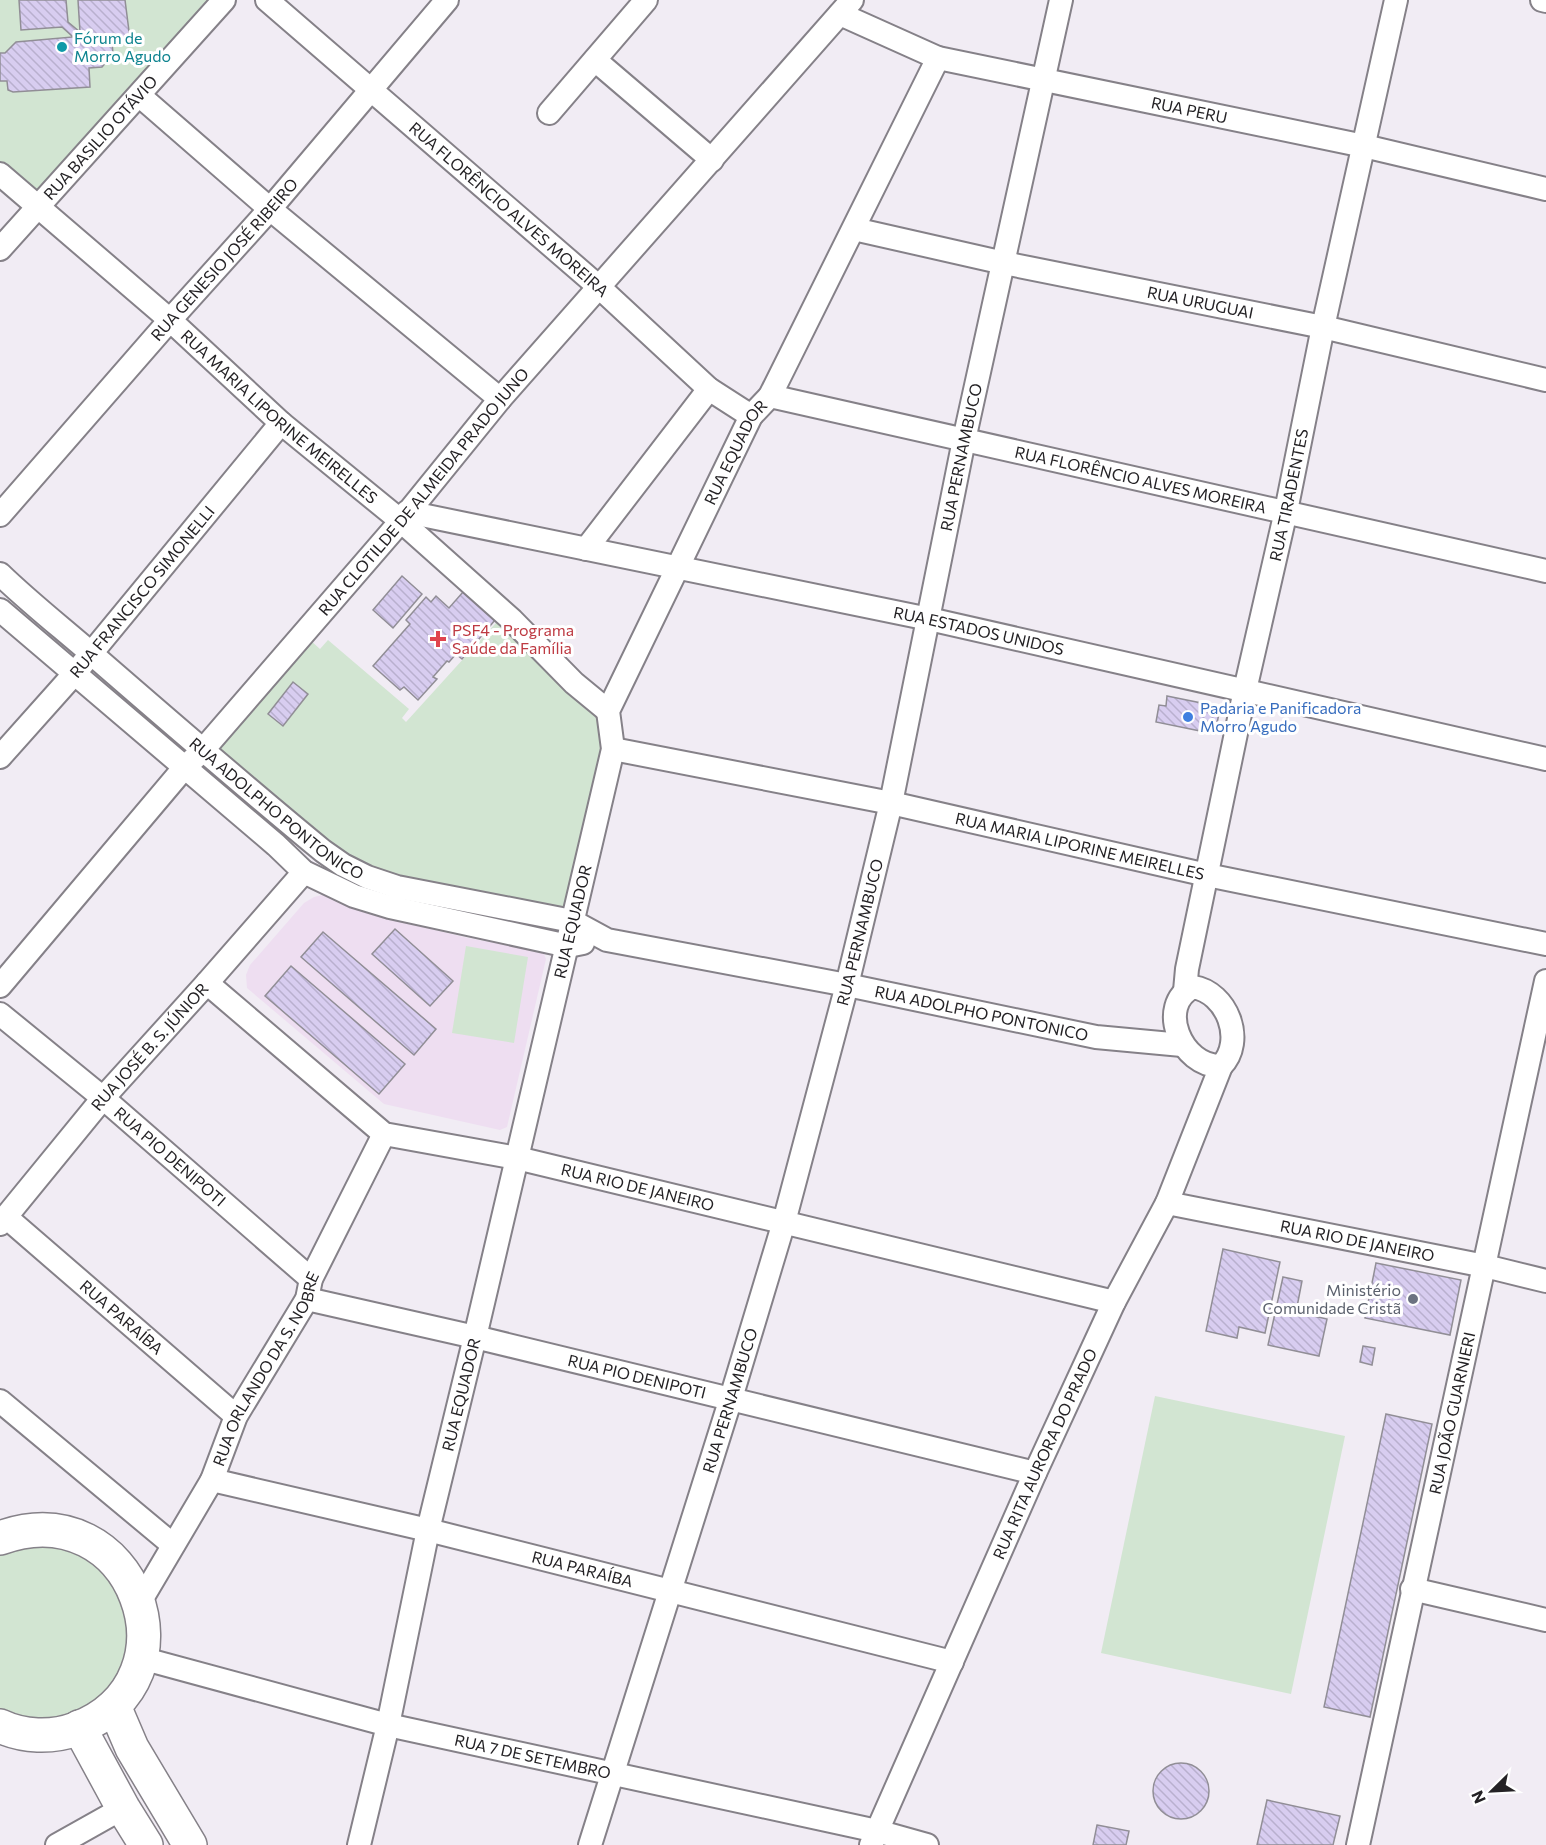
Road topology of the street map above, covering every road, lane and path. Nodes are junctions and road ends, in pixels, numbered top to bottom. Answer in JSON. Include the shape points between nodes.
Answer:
{"nodes":[{"id":1,"x":224,"y":0,"type":"edge"},
{"id":2,"x":267,"y":0,"type":"edge"},
{"id":3,"x":447,"y":0,"type":"edge"},
{"id":4,"x":646,"y":0,"type":"edge"},
{"id":5,"x":1061,"y":0,"type":"edge"},
{"id":6,"x":1396,"y":0,"type":"edge"},
{"id":7,"x":846,"y":7,"type":"edge"},
{"id":8,"x":938,"y":58,"type":"junction"},
{"id":9,"x":595,"y":60,"type":"junction"},
{"id":10,"x":1045,"y":79,"type":"junction"},
{"id":11,"x":371,"y":90,"type":"junction"},
{"id":12,"x":140,"y":96,"type":"junction"},
{"id":13,"x":549,"y":113,"type":"dead end"},
{"id":14,"x":1364,"y":146,"type":"junction"},
{"id":15,"x":712,"y":160,"type":"junction"},
{"id":16,"x":0,"y":174,"type":"edge"},
{"id":17,"x":1546,"y":189,"type":"edge"},
{"id":18,"x":38,"y":207,"type":"junction"},
{"id":19,"x":270,"y":209,"type":"junction"},
{"id":20,"x":854,"y":230,"type":"junction"},
{"id":21,"x":0,"y":249,"type":"edge"},
{"id":22,"x":1004,"y":263,"type":"junction"},
{"id":23,"x":599,"y":287,"type":"junction"},
{"id":24,"x":170,"y":320,"type":"junction"},
{"id":25,"x":1323,"y":327,"type":"junction"},
{"id":26,"x":1546,"y":380,"type":"edge"},
{"id":27,"x":709,"y":388,"type":"junction"},
{"id":28,"x":770,"y":396,"type":"junction"},
{"id":29,"x":500,"y":399,"type":"junction"},
{"id":30,"x":752,"y":416,"type":"junction"},
{"id":31,"x":281,"y":423,"type":"junction"},
{"id":32,"x":964,"y":440,"type":"junction"},
{"id":33,"x":1286,"y":511,"type":"junction"},
{"id":34,"x":0,"y":515,"type":"edge"},
{"id":35,"x":404,"y":516,"type":"junction"},
{"id":36,"x":586,"y":549,"type":"junction"},
{"id":37,"x":678,"y":566,"type":"junction"},
{"id":38,"x":1546,"y":571,"type":"edge"},
{"id":39,"x":0,"y":574,"type":"edge"},
{"id":40,"x":33,"y":605,"type":"junction"},
{"id":41,"x":8,"y":617,"type":"edge"},
{"id":42,"x":929,"y":619,"type":"junction"},
{"id":43,"x":91,"y":653,"type":"junction"},
{"id":44,"x":75,"y":673,"type":"junction"},
{"id":45,"x":1245,"y":690,"type":"junction"},
{"id":46,"x":608,"y":711,"type":"junction"},
{"id":47,"x":613,"y":749,"type":"junction"},
{"id":48,"x":202,"y":751,"type":"junction"},
{"id":49,"x":0,"y":757,"type":"edge"},
{"id":50,"x":1546,"y":759,"type":"edge"},
{"id":51,"x":184,"y":768,"type":"junction"},
{"id":52,"x":891,"y":803,"type":"junction"},
{"id":53,"x":304,"y":872,"type":"junction"},
{"id":54,"x":1207,"y":875,"type":"junction"},
{"id":55,"x":573,"y":921,"type":"junction"},
{"id":56,"x":607,"y":939,"type":"junction"},
{"id":57,"x":1546,"y":944,"type":"edge"},
{"id":58,"x":568,"y":946,"type":"junction"},
{"id":59,"x":1546,"y":981,"type":"edge"},
{"id":60,"x":207,"y":983,"type":"junction"},
{"id":61,"x":847,"y":985,"type":"junction"},
{"id":62,"x":0,"y":986,"type":"edge"},
{"id":63,"x":1185,"y":991,"type":"junction"},
{"id":64,"x":0,"y":1014,"type":"edge"},
{"id":65,"x":1182,"y":1045,"type":"junction"},
{"id":66,"x":1221,"y":1066,"type":"junction"},
{"id":67,"x":102,"y":1098,"type":"junction"},
{"id":68,"x":384,"y":1134,"type":"junction"},
{"id":69,"x":517,"y":1158,"type":"junction"},
{"id":70,"x":1167,"y":1203,"type":"junction"},
{"id":71,"x":3,"y":1220,"type":"edge"},
{"id":72,"x":784,"y":1221,"type":"junction"},
{"id":73,"x":1485,"y":1266,"type":"junction"},
{"id":74,"x":1546,"y":1281,"type":"edge"},
{"id":75,"x":309,"y":1289,"type":"junction"},
{"id":76,"x":1114,"y":1302,"type":"junction"},
{"id":77,"x":476,"y":1337,"type":"junction"},
{"id":78,"x":731,"y":1398,"type":"junction"},
{"id":79,"x":0,"y":1401,"type":"edge"},
{"id":80,"x":236,"y":1416,"type":"junction"},
{"id":81,"x":1035,"y":1473,"type":"junction"},
{"id":82,"x":213,"y":1480,"type":"junction"},
{"id":83,"x":428,"y":1530,"type":"junction"},
{"id":84,"x":0,"y":1536,"type":"edge"},
{"id":85,"x":173,"y":1545,"type":"junction"},
{"id":86,"x":1412,"y":1589,"type":"junction"},
{"id":87,"x":671,"y":1590,"type":"junction"},
{"id":88,"x":140,"y":1602,"type":"junction"},
{"id":89,"x":1546,"y":1620,"type":"edge"},
{"id":90,"x":141,"y":1658,"type":"junction"},
{"id":91,"x":952,"y":1662,"type":"junction"},
{"id":92,"x":114,"y":1706,"type":"junction"},
{"id":93,"x":0,"y":1725,"type":"edge"},
{"id":94,"x":388,"y":1725,"type":"junction"},
{"id":95,"x":80,"y":1727,"type":"junction"},
{"id":96,"x":613,"y":1773,"type":"junction"},
{"id":97,"x":123,"y":1808,"type":"junction"},
{"id":98,"x":874,"y":1838,"type":"edge"},
{"id":99,"x":57,"y":1845,"type":"edge"},
{"id":100,"x":146,"y":1845,"type":"edge"},
{"id":101,"x":190,"y":1845,"type":"edge"},
{"id":102,"x":359,"y":1845,"type":"edge"},
{"id":103,"x":590,"y":1845,"type":"edge"},
{"id":104,"x":927,"y":1845,"type":"edge"},
{"id":105,"x":1358,"y":1845,"type":"edge"}],
"edges":[{"from":1,"to":12,"type":"street","name":"RUA BASILIO OTÁVIO"},
{"from":2,"to":11,"type":"street","name":"RUA FLORÊNCIO ALVES MOREIRA"},
{"from":3,"to":11,"type":"street","name":"RUA GENESIO JOSÉ RIBEIRO"},
{"from":4,"to":9,"type":"street"},
{"from":5,"to":10,"type":"street","name":"RUA PERNAMBUCO"},
{"from":6,"to":14,"type":"street","name":"RUA TIRADENTES"},
{"from":7,"to":8,"type":"street","name":"RUA PERU"},
{"from":7,"to":15,"type":"street","name":"RUA CLOTILDE DE ALMEIDA PRADO JUNO"},
{"from":8,"to":10,"type":"street","name":"RUA PERU"},
{"from":8,"to":20,"type":"street","name":"RUA EQUADOR"},
{"from":9,"to":13,"type":"street"},
{"from":9,"to":15,"type":"street"},
{"from":10,"to":14,"type":"street","name":"RUA PERU"},
{"from":10,"to":22,"type":"street","name":"RUA PERNAMBUCO"},
{"from":11,"to":19,"type":"street","name":"RUA GENESIO JOSÉ RIBEIRO"},
{"from":11,"to":23,"type":"street","name":"RUA FLORÊNCIO ALVES MOREIRA"},
{"from":12,"to":18,"type":"street","name":"RUA BASILIO OTÁVIO"},
{"from":12,"to":19,"type":"street"},
{"from":14,"to":17,"type":"street","name":"RUA PERU"},
{"from":14,"to":25,"type":"street","name":"RUA TIRADENTES"},
{"from":15,"to":23,"type":"street","name":"RUA CLOTILDE DE ALMEIDA PRADO JUNO"},
{"from":16,"to":18,"type":"street","name":"RUA MARIA LIPORINE MEIRELLES"},
{"from":18,"to":21,"type":"street","name":"RUA BASILIO OTÁVIO"},
{"from":18,"to":24,"type":"street","name":"RUA MARIA LIPORINE MEIRELLES"},
{"from":19,"to":24,"type":"street","name":"RUA GENESIO JOSÉ RIBEIRO"},
{"from":19,"to":29,"type":"street"},
{"from":20,"to":22,"type":"street","name":"RUA URUGUAI"},
{"from":20,"to":28,"type":"street","name":"RUA EQUADOR"},
{"from":22,"to":25,"type":"street","name":"RUA URUGUAI"},
{"from":22,"to":32,"type":"street","name":"RUA PERNAMBUCO"},
{"from":23,"to":27,"type":"street","name":"RUA FLORÊNCIO ALVES MOREIRA"},
{"from":23,"to":29,"type":"street","name":"RUA CLOTILDE DE ALMEIDA PRADO JUNO"},
{"from":24,"to":31,"type":"street","name":"RUA MARIA LIPORINE MEIRELLES"},
{"from":24,"to":34,"type":"street","name":"RUA GENESIO JOSÉ RIBEIRO"},
{"from":25,"to":26,"type":"street","name":"RUA URUGUAI"},
{"from":25,"to":33,"type":"street","name":"RUA TIRADENTES"},
{"from":27,"to":30,"type":"street","name":"RUA FLORÊNCIO ALVES MOREIRA"},
{"from":27,"to":36,"type":"street"},
{"from":28,"to":30,"type":"street","name":"RUA EQUADOR"},
{"from":28,"to":32,"type":"street","name":"RUA FLORÊNCIO ALVES MOREIRA"},
{"from":29,"to":35,"type":"street","name":"RUA CLOTILDE DE ALMEIDA PRADO JUNO"},
{"from":30,"to":37,"type":"street","name":"RUA EQUADOR"},
{"from":31,"to":35,"type":"street","name":"RUA MARIA LIPORINE MEIRELLES"},
{"from":31,"to":43,"type":"street","name":"RUA FRANCISCO SIMONELLI"},
{"from":32,"to":33,"type":"street","name":"RUA FLORÊNCIO ALVES MOREIRA"},
{"from":32,"to":42,"type":"street","name":"RUA PERNAMBUCO"},
{"from":33,"to":38,"type":"street","name":"RUA FLORÊNCIO ALVES MOREIRA"},
{"from":33,"to":45,"type":"street","name":"RUA TIRADENTES"},
{"from":35,"to":36,"type":"street","name":"RUA ESTADOS UNIDOS"},
{"from":35,"to":46,"type":"street","name":"RUA MARIA LIPORINE MEIRELLES","via":[[574,683]]},
{"from":35,"to":48,"type":"street","name":"RUA CLOTILDE DE ALMEIDA PRADO JUNO"},
{"from":36,"to":37,"type":"street","name":"RUA ESTADOS UNIDOS"},
{"from":37,"to":42,"type":"street","name":"RUA ESTADOS UNIDOS"},
{"from":37,"to":46,"type":"street","name":"RUA EQUADOR"},
{"from":39,"to":40,"type":"street","name":"RUA ADOLPHO PONTONICO"},
{"from":40,"to":41,"type":"street"},
{"from":40,"to":43,"type":"street","name":"RUA ADOLPHO PONTONICO"},
{"from":41,"to":44,"type":"street","name":"RUA ADOLPHO PONTONICO"},
{"from":42,"to":45,"type":"street","name":"RUA ESTADOS UNIDOS"},
{"from":42,"to":52,"type":"street","name":"RUA PERNAMBUCO"},
{"from":43,"to":44,"type":"street","name":"RUA FRANCISCO SIMONELLI"},
{"from":43,"to":48,"type":"street","name":"RUA ADOLPHO PONTONICO"},
{"from":44,"to":49,"type":"street","name":"RUA FRANCISCO SIMONELLI"},
{"from":44,"to":51,"type":"street","name":"RUA ADOLPHO PONTONICO"},
{"from":45,"to":50,"type":"street","name":"RUA ESTADOS UNIDOS"},
{"from":45,"to":54,"type":"street","name":"RUA TIRADENTES"},
{"from":46,"to":47,"type":"street","name":"RUA EQUADOR"},
{"from":47,"to":52,"type":"street","name":"RUA MARIA LIPORINE MEIRELLES"},
{"from":47,"to":55,"type":"street","name":"RUA EQUADOR"},
{"from":48,"to":51,"type":"street","name":"RUA CLOTILDE DE ALMEIDA PRADO JUNO"},
{"from":48,"to":55,"type":"street","name":"RUA ADOLPHO PONTONICO","via":[[322,851],[367,877],[397,887]]},
{"from":51,"to":53,"type":"street","name":"RUA ADOLPHO PONTONICO"},
{"from":51,"to":62,"type":"street","name":"RUA CLOTILDE DE ALMEIDA PRADO JUNO"},
{"from":52,"to":54,"type":"street","name":"RUA MARIA LIPORINE MEIRELLES"},
{"from":52,"to":61,"type":"street","name":"RUA PERNAMBUCO"},
{"from":53,"to":58,"type":"street","name":"RUA ADOLPHO PONTONICO","via":[[354,896],[390,907]]},
{"from":53,"to":60,"type":"street","name":"RUA JOSÉ B. S. JÚNIOR"},
{"from":54,"to":57,"type":"street","name":"RUA MARIA LIPORINE MEIRELLES"},
{"from":54,"to":63,"type":"street","name":"RUA TIRADENTES"},
{"from":55,"to":56,"type":"street","name":"RUA ADOLPHO PONTONICO"},
{"from":55,"to":58,"type":"street","name":"RUA EQUADOR"},
{"from":56,"to":58,"type":"street","name":"RUA ADOLPHO PONTONICO"},
{"from":56,"to":61,"type":"street","name":"RUA ADOLPHO PONTONICO"},
{"from":58,"to":69,"type":"street","name":"RUA EQUADOR"},
{"from":59,"to":73,"type":"street","name":"RUA JOÃO GUARNIERI"},
{"from":60,"to":67,"type":"street","name":"RUA JOSÉ B. S. JÚNIOR"},
{"from":60,"to":68,"type":"street"},
{"from":61,"to":65,"type":"street","name":"RUA ADOLPHO PONTONICO","via":[[1096,1037]]},
{"from":61,"to":72,"type":"street","name":"RUA PERNAMBUCO"},
{"from":63,"to":65,"type":"street","via":[[1176,1009]]},
{"from":63,"to":66,"type":"street","via":[[1203,988],[1226,1012],[1233,1031],[1231,1049]]},
{"from":64,"to":67,"type":"street","name":"RUA PIO DENIPOTI"},
{"from":65,"to":66,"type":"street","via":[[1202,1062]]},
{"from":66,"to":70,"type":"street","name":"RUA RITA AURORA DO PRADO"},
{"from":67,"to":71,"type":"street","name":"RUA JOSÉ B. S. JÚNIOR"},
{"from":67,"to":75,"type":"street","name":"RUA PIO DENIPOTI"},
{"from":68,"to":69,"type":"street","name":"RUA RIO DE JANEIRO"},
{"from":68,"to":75,"type":"street","name":"RUA ORLANDO DA S. NOBRE"},
{"from":69,"to":72,"type":"street","name":"RUA RIO DE JANEIRO"},
{"from":69,"to":77,"type":"street","name":"RUA EQUADOR"},
{"from":70,"to":73,"type":"street","name":"RUA RIO DE JANEIRO"},
{"from":70,"to":76,"type":"street","name":"RUA RITA AURORA DO PRADO"},
{"from":71,"to":80,"type":"street","name":"RUA PARAÍBA"},
{"from":72,"to":76,"type":"street","name":"RUA RIO DE JANEIRO"},
{"from":72,"to":78,"type":"street","name":"RUA PERNAMBUCO"},
{"from":73,"to":74,"type":"street","name":"RUA RIO DE JANEIRO"},
{"from":73,"to":86,"type":"street","name":"RUA JOÃO GUARNIERI"},
{"from":75,"to":77,"type":"street","name":"RUA PIO DENIPOTI"},
{"from":75,"to":80,"type":"street","name":"RUA ORLANDO DA S. NOBRE"},
{"from":76,"to":81,"type":"street","name":"RUA RITA AURORA DO PRADO"},
{"from":77,"to":78,"type":"street","name":"RUA PIO DENIPOTI"},
{"from":77,"to":83,"type":"street","name":"RUA EQUADOR"},
{"from":78,"to":81,"type":"street","name":"RUA PIO DENIPOTI"},
{"from":78,"to":87,"type":"street","name":"RUA PERNAMBUCO"},
{"from":79,"to":85,"type":"street"},
{"from":80,"to":82,"type":"street","name":"RUA ORLANDO DA S. NOBRE"},
{"from":81,"to":91,"type":"street","name":"RUA RITA AURORA DO PRADO"},
{"from":82,"to":83,"type":"street","name":"RUA PARAÍBA"},
{"from":82,"to":85,"type":"street","name":"RUA ORLANDO DA S. NOBRE"},
{"from":83,"to":87,"type":"street","name":"RUA PARAÍBA"},
{"from":83,"to":94,"type":"street","name":"RUA EQUADOR"},
{"from":84,"to":88,"type":"main road","via":[[32,1530],[60,1531],[87,1540],[110,1555],[128,1577]]},
{"from":85,"to":88,"type":"street","name":"RUA ORLANDO DA S. NOBRE"},
{"from":86,"to":89,"type":"street"},
{"from":86,"to":105,"type":"street","name":"RUA JOÃO GUARNIERI"},
{"from":87,"to":91,"type":"street","name":"RUA PARAÍBA"},
{"from":87,"to":96,"type":"street","name":"RUA PERNAMBUCO"},
{"from":88,"to":90,"type":"main road","via":[[144,1630]]},
{"from":90,"to":92,"type":"main road","via":[[131,1684]]},
{"from":90,"to":94,"type":"street","name":"RUA 7 DE SETEMBRO"},
{"from":91,"to":98,"type":"street","name":"RUA RITA AURORA DO PRADO"},
{"from":92,"to":95,"type":"main road"},
{"from":92,"to":101,"type":"main road","via":[[132,1748]]},
{"from":93,"to":95,"type":"main road","via":[[37,1735],[65,1733]]},
{"from":94,"to":96,"type":"street","name":"RUA 7 DE SETEMBRO"},
{"from":94,"to":102,"type":"street","name":"RUA EQUADOR"},
{"from":95,"to":97,"type":"main road"},
{"from":96,"to":98,"type":"street","name":"RUA 7 DE SETEMBRO"},
{"from":96,"to":103,"type":"street","name":"RUA PERNAMBUCO"},
{"from":97,"to":99,"type":"street"},
{"from":97,"to":100,"type":"main road"},
{"from":98,"to":104,"type":"street","name":"RUA 7 DE SETEMBRO"}]}
